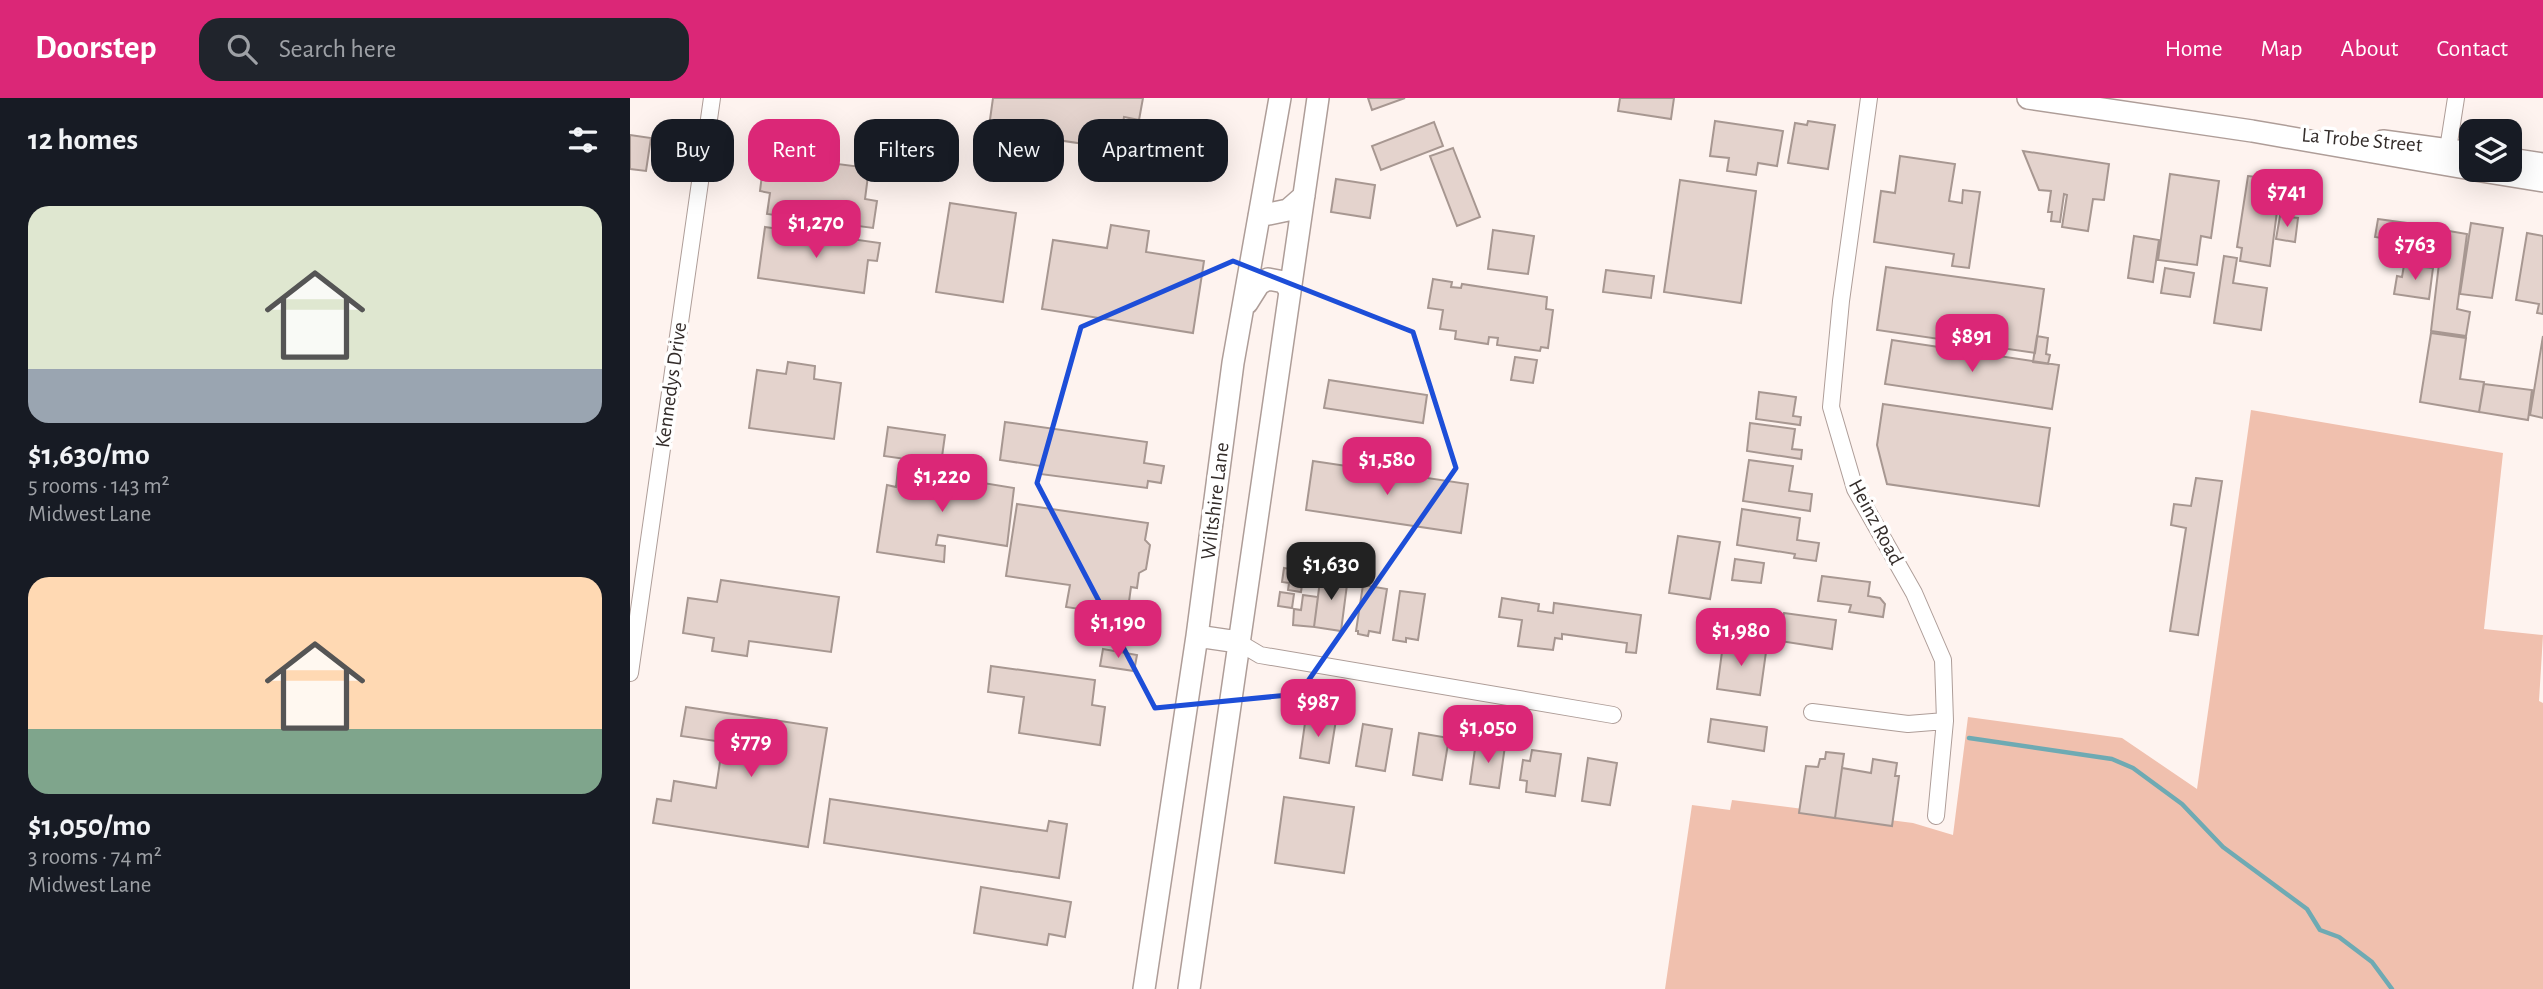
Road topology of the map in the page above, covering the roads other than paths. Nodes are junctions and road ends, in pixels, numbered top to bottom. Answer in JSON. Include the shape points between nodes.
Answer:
{"nodes":[{"id":1,"x":712,"y":98,"type":"edge"},
{"id":2,"x":1280,"y":98,"type":"edge"},
{"id":3,"x":1318,"y":98,"type":"edge"},
{"id":4,"x":1869,"y":98,"type":"edge"},
{"id":5,"x":2027,"y":98,"type":"edge"},
{"id":6,"x":2456,"y":98,"type":"edge"},
{"id":7,"x":2459,"y":155,"type":"edge"},
{"id":8,"x":2448,"y":157,"type":"junction"},
{"id":9,"x":2522,"y":161,"type":"edge"},
{"id":10,"x":2459,"y":162,"type":"edge"},
{"id":11,"x":2543,"y":164,"type":"edge"},
{"id":12,"x":2522,"y":177,"type":"edge"},
{"id":13,"x":2543,"y":181,"type":"edge"},
{"id":14,"x":1304,"y":196,"type":"junction"},
{"id":15,"x":1258,"y":216,"type":"junction"},
{"id":16,"x":1290,"y":291,"type":"junction"},
{"id":17,"x":1242,"y":311,"type":"junction"},
{"id":18,"x":1197,"y":636,"type":"junction"},
{"id":19,"x":1238,"y":642,"type":"junction"},
{"id":20,"x":630,"y":673,"type":"edge"},
{"id":21,"x":1812,"y":712,"type":"dead end"},
{"id":22,"x":1613,"y":715,"type":"dead end"},
{"id":23,"x":1945,"y":721,"type":"junction"},
{"id":24,"x":1936,"y":816,"type":"dead end"},
{"id":25,"x":1144,"y":989,"type":"edge"},
{"id":26,"x":1189,"y":989,"type":"edge"}],
"edges":[{"from":1,"to":20,"type":"street","name":"Kennedys Drive"},
{"from":2,"to":15,"type":"main road","name":"Wiltshire Lane"},
{"from":3,"to":14,"type":"main road","name":"Wiltshire Lane"},
{"from":4,"to":23,"type":"street","name":"Heinz Road","via":[[1831,407],[1855,489],[1914,593],[1943,660]]},
{"from":5,"to":8,"type":"main road","name":"La Trobe Street"},
{"from":6,"to":8,"type":"street"},
{"from":7,"to":8,"type":"main road","name":"La Trobe Street"},
{"from":8,"to":10,"type":"main road","name":"La Trobe Street"},
{"from":9,"to":11,"type":"main road"},
{"from":12,"to":13,"type":"main road","name":"La Trobe Street"},
{"from":14,"to":15,"type":"main road","via":[[1288,210]]},
{"from":14,"to":16,"type":"main road","name":"Wiltshire Lane"},
{"from":15,"to":17,"type":"main road","name":"Wiltshire Lane"},
{"from":16,"to":17,"type":"main road","via":[[1281,281],[1265,280]]},
{"from":16,"to":19,"type":"main road","name":"Wiltshire Lane"},
{"from":17,"to":18,"type":"main road","name":"Wiltshire Lane"},
{"from":18,"to":19,"type":"main road"},
{"from":18,"to":25,"type":"main road","name":"Wiltshire Lane"},
{"from":19,"to":22,"type":"street","via":[[1260,655]]},
{"from":19,"to":26,"type":"main road","name":"Wiltshire Lane"},
{"from":21,"to":23,"type":"street","via":[[1909,724]]},
{"from":23,"to":24,"type":"street","name":"Heinz Road"}]}
